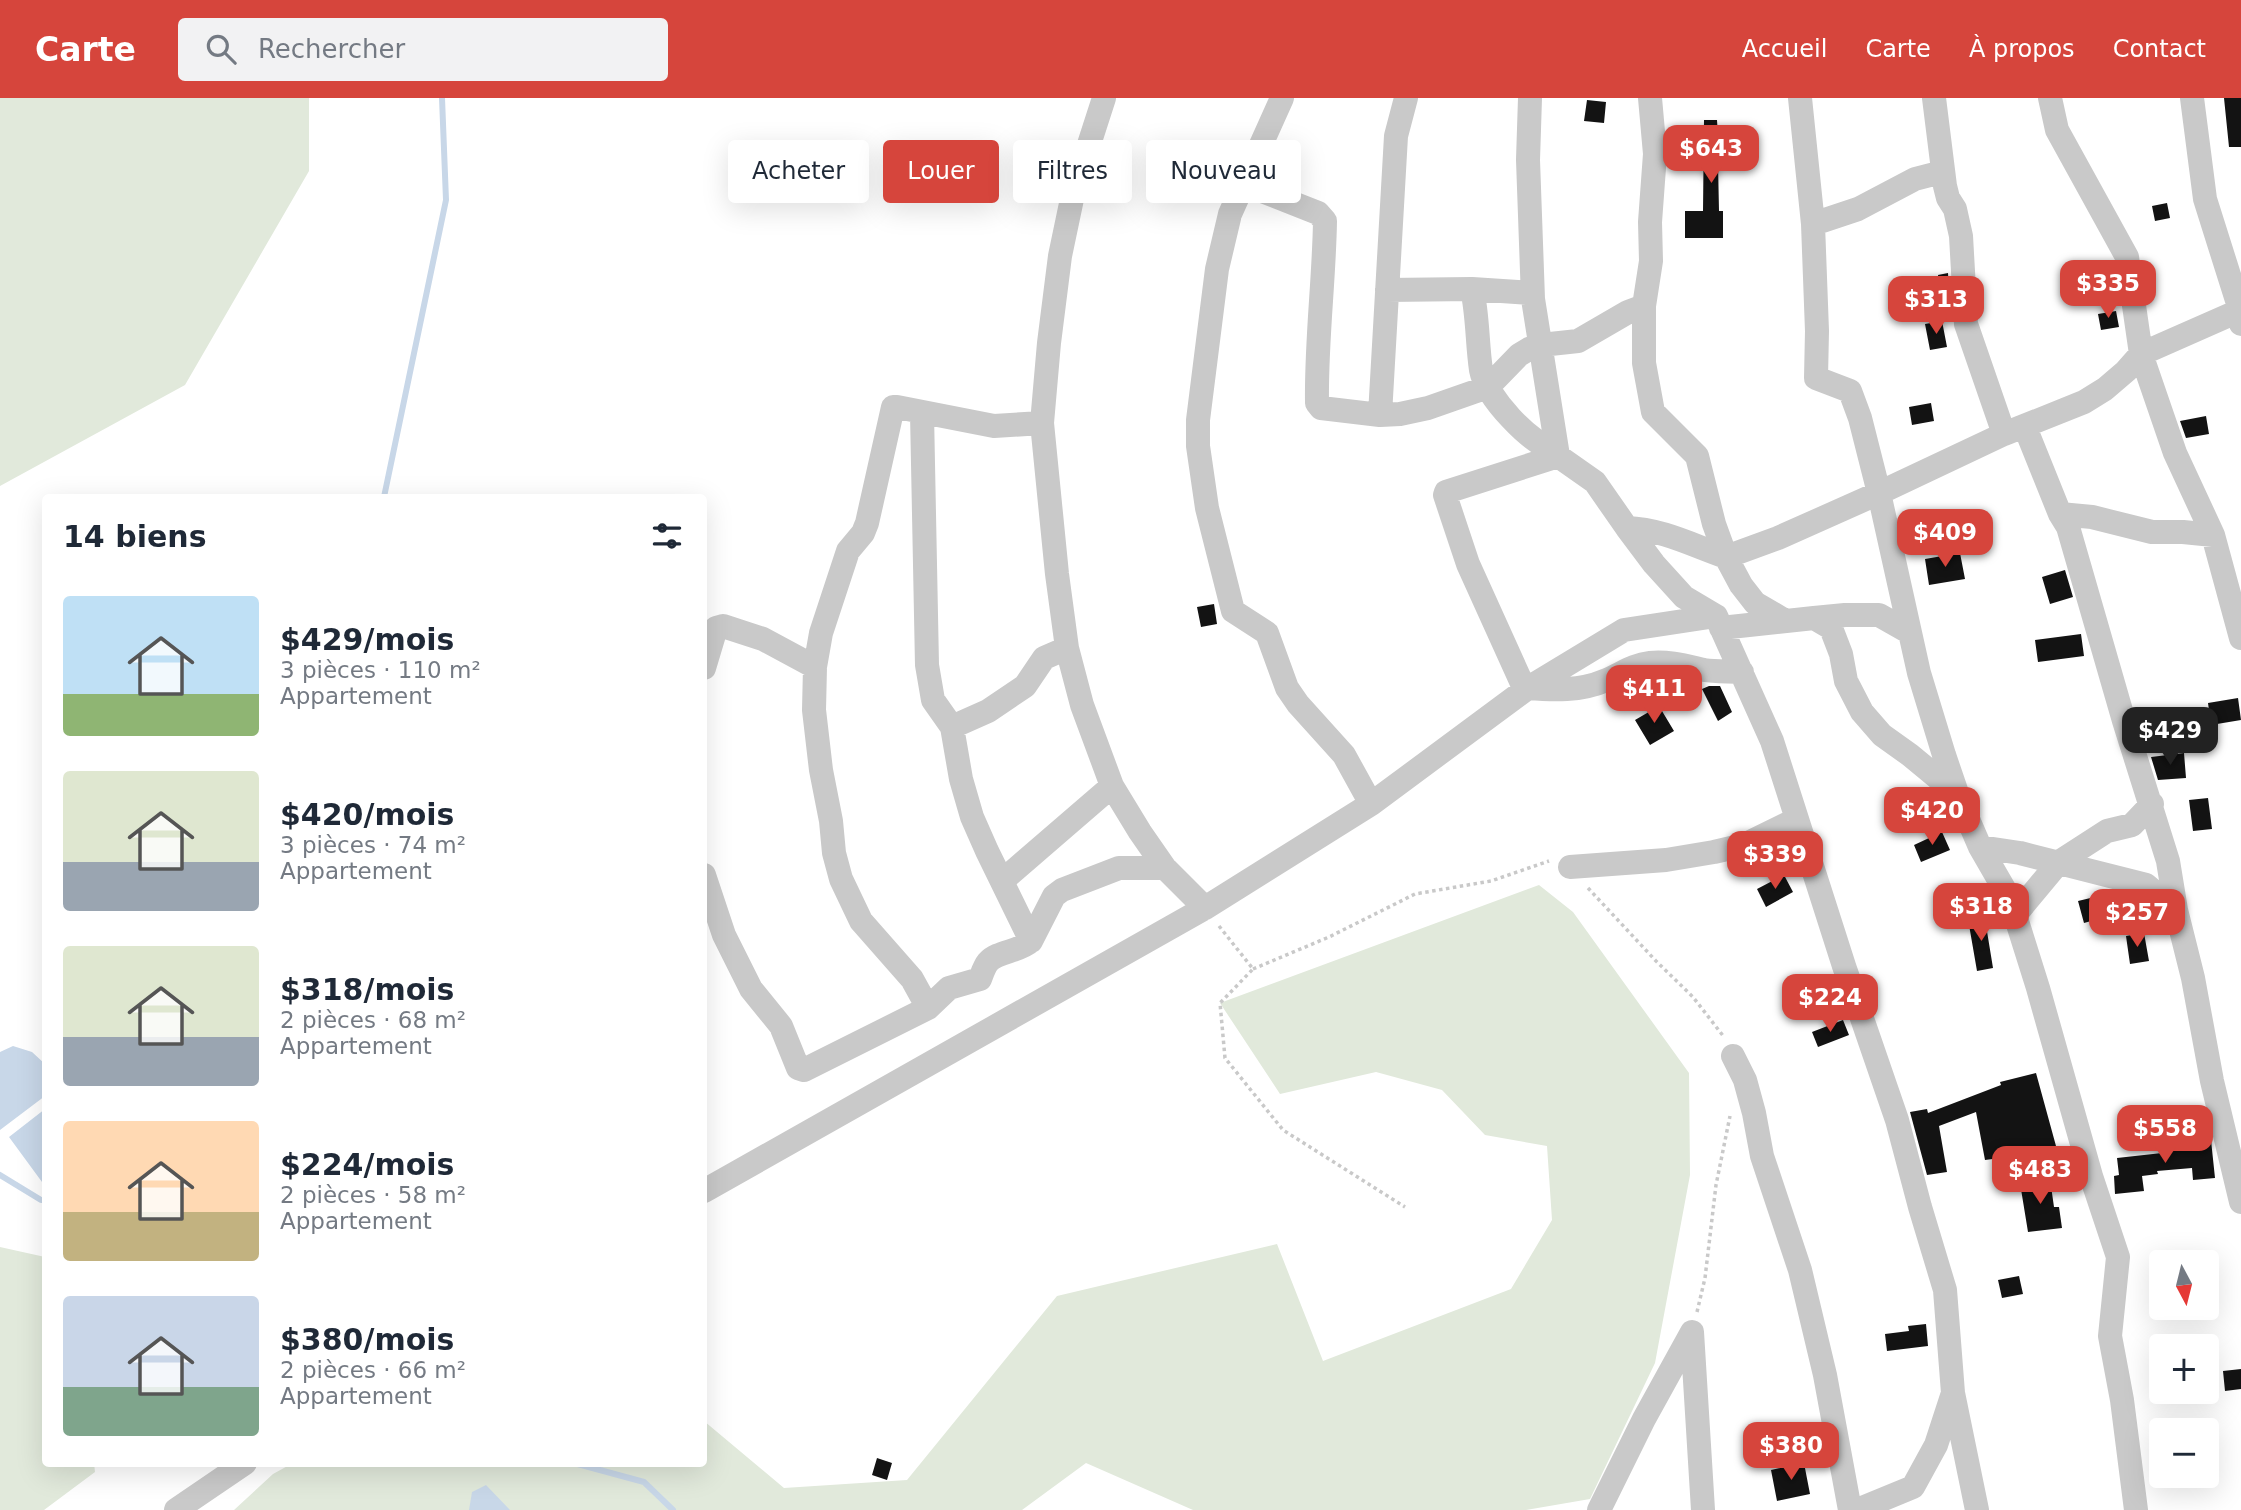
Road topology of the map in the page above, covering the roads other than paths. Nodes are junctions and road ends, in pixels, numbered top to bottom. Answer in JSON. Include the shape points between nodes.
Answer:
{"nodes":[{"id":1,"x":1104,"y":98,"type":"edge"},
{"id":2,"x":1282,"y":98,"type":"edge"},
{"id":3,"x":1406,"y":98,"type":"edge"},
{"id":4,"x":1530,"y":98,"type":"edge"},
{"id":5,"x":1650,"y":98,"type":"edge"},
{"id":6,"x":1800,"y":98,"type":"edge"},
{"id":7,"x":1934,"y":98,"type":"edge"},
{"id":8,"x":2050,"y":98,"type":"edge"},
{"id":9,"x":2192,"y":98,"type":"edge"},
{"id":10,"x":1263,"y":140,"type":"edge"},
{"id":11,"x":1942,"y":172,"type":"junction"},
{"id":12,"x":1904,"y":186,"type":"junction"},
{"id":13,"x":1948,"y":198,"type":"junction"},
{"id":14,"x":1235,"y":203,"type":"edge"},
{"id":15,"x":1290,"y":203,"type":"edge"},
{"id":16,"x":1813,"y":224,"type":"junction"},
{"id":17,"x":1472,"y":289,"type":"junction"},
{"id":18,"x":1387,"y":290,"type":"junction"},
{"id":19,"x":1532,"y":293,"type":"junction"},
{"id":20,"x":1644,"y":306,"type":"junction"},
{"id":21,"x":2241,"y":316,"type":"edge"},
{"id":22,"x":1541,"y":345,"type":"junction"},
{"id":23,"x":2141,"y":354,"type":"junction"},
{"id":24,"x":1488,"y":387,"type":"junction"},
{"id":25,"x":922,"y":412,"type":"junction"},
{"id":26,"x":1380,"y":415,"type":"junction"},
{"id":27,"x":1042,"y":423,"type":"junction"},
{"id":28,"x":2015,"y":431,"type":"junction"},
{"id":29,"x":1557,"y":454,"type":"junction"},
{"id":30,"x":1879,"y":494,"type":"junction"},
{"id":31,"x":2060,"y":514,"type":"junction"},
{"id":32,"x":1627,"y":528,"type":"junction"},
{"id":33,"x":2213,"y":535,"type":"junction"},
{"id":34,"x":1726,"y":557,"type":"junction"},
{"id":35,"x":1814,"y":618,"type":"junction"},
{"id":36,"x":1784,"y":620,"type":"junction"},
{"id":37,"x":1718,"y":622,"type":"junction"},
{"id":38,"x":1909,"y":632,"type":"junction"},
{"id":39,"x":2241,"y":638,"type":"edge"},
{"id":40,"x":1067,"y":648,"type":"junction"},
{"id":41,"x":707,"y":658,"type":"edge"},
{"id":42,"x":815,"y":667,"type":"junction"},
{"id":43,"x":1742,"y":672,"type":"junction"},
{"id":44,"x":1527,"y":689,"type":"junction"},
{"id":45,"x":952,"y":727,"type":"junction"},
{"id":46,"x":1112,"y":786,"type":"junction"},
{"id":47,"x":1958,"y":796,"type":"junction"},
{"id":48,"x":1371,"y":804,"type":"junction"},
{"id":49,"x":2152,"y":804,"type":"junction"},
{"id":50,"x":1797,"y":819,"type":"junction"},
{"id":51,"x":1980,"y":846,"type":"junction"},
{"id":52,"x":2059,"y":862,"type":"junction"},
{"id":53,"x":1570,"y":867,"type":"road end"},
{"id":54,"x":1166,"y":868,"type":"junction"},
{"id":55,"x":1002,"y":881,"type":"junction"},
{"id":56,"x":707,"y":884,"type":"edge"},
{"id":57,"x":1205,"y":908,"type":"junction"},
{"id":58,"x":2176,"y":910,"type":"junction"},
{"id":59,"x":2015,"y":915,"type":"junction"},
{"id":60,"x":1031,"y":941,"type":"junction"},
{"id":61,"x":928,"y":1008,"type":"junction"},
{"id":62,"x":1733,"y":1056,"type":"road end"},
{"id":63,"x":707,"y":1189,"type":"edge"},
{"id":64,"x":2241,"y":1202,"type":"edge"},
{"id":65,"x":1953,"y":1393,"type":"junction"},
{"id":66,"x":239,"y":1467,"type":"edge"},
{"id":67,"x":182,"y":1508,"type":"edge"},
{"id":68,"x":1599,"y":1510,"type":"edge"},
{"id":69,"x":1703,"y":1510,"type":"edge"},
{"id":70,"x":1850,"y":1510,"type":"edge"},
{"id":71,"x":1857,"y":1510,"type":"edge"},
{"id":72,"x":1977,"y":1510,"type":"edge"},
{"id":73,"x":2136,"y":1510,"type":"edge"}],
"edges":[{"from":1,"to":27,"type":"street","via":[[1073,194],[1060,257]]},
{"from":2,"to":10,"type":"street"},
{"from":3,"to":18,"type":"street","via":[[1396,136]]},
{"from":4,"to":19,"type":"street"},
{"from":5,"to":20,"type":"street","via":[[1655,154],[1651,261]]},
{"from":6,"to":16,"type":"street"},
{"from":7,"to":11,"type":"street"},
{"from":8,"to":23,"type":"street","via":[[2057,130],[2127,257]]},
{"from":9,"to":21,"type":"street","via":[[2205,199]]},
{"from":11,"to":12,"type":"street"},
{"from":11,"to":13,"type":"street"},
{"from":12,"to":13,"type":"street"},
{"from":12,"to":16,"type":"street"},
{"from":13,"to":28,"type":"street","via":[[1961,236],[1966,324]]},
{"from":14,"to":48,"type":"street","via":[[1217,269],[1198,420],[1207,508],[1233,611],[1267,633],[1287,688],[1344,755]]},
{"from":15,"to":26,"type":"street","via":[[1325,221],[1317,403],[1321,408]]},
{"from":16,"to":30,"type":"street","via":[[1816,378],[1850,391]]},
{"from":17,"to":18,"type":"street"},
{"from":17,"to":19,"type":"street"},
{"from":17,"to":24,"type":"street","via":[[1482,372]]},
{"from":18,"to":26,"type":"street"},
{"from":19,"to":22,"type":"street"},
{"from":20,"to":22,"type":"street","via":[[1578,341]]},
{"from":20,"to":34,"type":"street","via":[[1644,363],[1653,412],[1697,456]]},
{"from":21,"to":23,"type":"street"},
{"from":22,"to":24,"type":"street","via":[[1519,355]]},
{"from":22,"to":29,"type":"street"},
{"from":23,"to":28,"type":"street","via":[[2105,389],[2084,402]]},
{"from":23,"to":33,"type":"street","via":[[2175,453]]},
{"from":24,"to":26,"type":"street","via":[[1428,408]]},
{"from":24,"to":29,"type":"street","via":[[1520,426]]},
{"from":25,"to":27,"type":"street","via":[[994,426]]},
{"from":25,"to":42,"type":"street","via":[[893,407],[867,523],[848,551],[821,633]]},
{"from":25,"to":45,"type":"street","via":[[927,665],[933,700]]},
{"from":27,"to":40,"type":"street"},
{"from":28,"to":30,"type":"street"},
{"from":28,"to":31,"type":"street"},
{"from":29,"to":32,"type":"street","via":[[1595,482]]},
{"from":29,"to":44,"type":"street","via":[[1445,495],[1468,564]]},
{"from":30,"to":34,"type":"street"},
{"from":30,"to":38,"type":"street"},
{"from":31,"to":33,"type":"street","via":[[2092,517],[2152,533]]},
{"from":31,"to":49,"type":"street","via":[[2068,527]]},
{"from":32,"to":34,"type":"street","via":[[1663,534]]},
{"from":32,"to":37,"type":"street","via":[[1684,597]]},
{"from":33,"to":39,"type":"street"},
{"from":34,"to":36,"type":"street","via":[[1755,603]]},
{"from":35,"to":36,"type":"street"},
{"from":35,"to":38,"type":"street","via":[[1879,615]]},
{"from":35,"to":47,"type":"street","via":[[1831,628],[1846,681],[1862,712],[1882,735]]},
{"from":36,"to":37,"type":"street"},
{"from":37,"to":43,"type":"street"},
{"from":37,"to":44,"type":"street","via":[[1624,630]]},
{"from":38,"to":47,"type":"street"},
{"from":40,"to":45,"type":"street","via":[[1044,658],[1025,686],[988,711]]},
{"from":40,"to":46,"type":"street"},
{"from":41,"to":42,"type":"street","via":[[716,628],[723,626],[763,639]]},
{"from":42,"to":61,"type":"street","via":[[814,710],[821,769],[841,879],[861,920],[912,979]]},
{"from":43,"to":44,"type":"street","via":[[1648,663],[1582,688]]},
{"from":43,"to":50,"type":"street","via":[[1772,741]]},
{"from":44,"to":48,"type":"street"},
{"from":45,"to":55,"type":"street","via":[[972,817]]},
{"from":46,"to":54,"type":"street"},
{"from":46,"to":55,"type":"street"},
{"from":47,"to":51,"type":"street"},
{"from":48,"to":57,"type":"street"},
{"from":49,"to":52,"type":"street","via":[[2132,825],[2107,831]]},
{"from":49,"to":58,"type":"street"},
{"from":50,"to":53,"type":"street","via":[[1744,845],[1714,852]]},
{"from":50,"to":65,"type":"street","via":[[1897,1120],[1945,1290]]},
{"from":51,"to":52,"type":"street"},
{"from":51,"to":59,"type":"street"},
{"from":52,"to":58,"type":"street","via":[[2146,885]]},
{"from":52,"to":59,"type":"street"},
{"from":54,"to":57,"type":"street"},
{"from":54,"to":60,"type":"street","via":[[1119,868],[1062,890],[1054,896]]},
{"from":55,"to":60,"type":"street"},
{"from":56,"to":61,"type":"street","via":[[724,935],[751,989],[781,1026],[798,1068],[811,1067]]},
{"from":57,"to":63,"type":"street"},
{"from":58,"to":64,"type":"street"},
{"from":59,"to":73,"type":"street","via":[[2118,1257],[2110,1336]]},
{"from":60,"to":61,"type":"street","via":[[988,962],[980,978],[949,988]]},
{"from":62,"to":70,"type":"street","via":[[1745,1080],[1762,1156],[1800,1270]]},
{"from":65,"to":71,"type":"street","via":[[1936,1445],[1913,1487]]},
{"from":65,"to":72,"type":"street"},
{"from":66,"to":67,"type":"street"},
{"from":68,"to":69,"type":"street","via":[[1692,1332]]}]}
